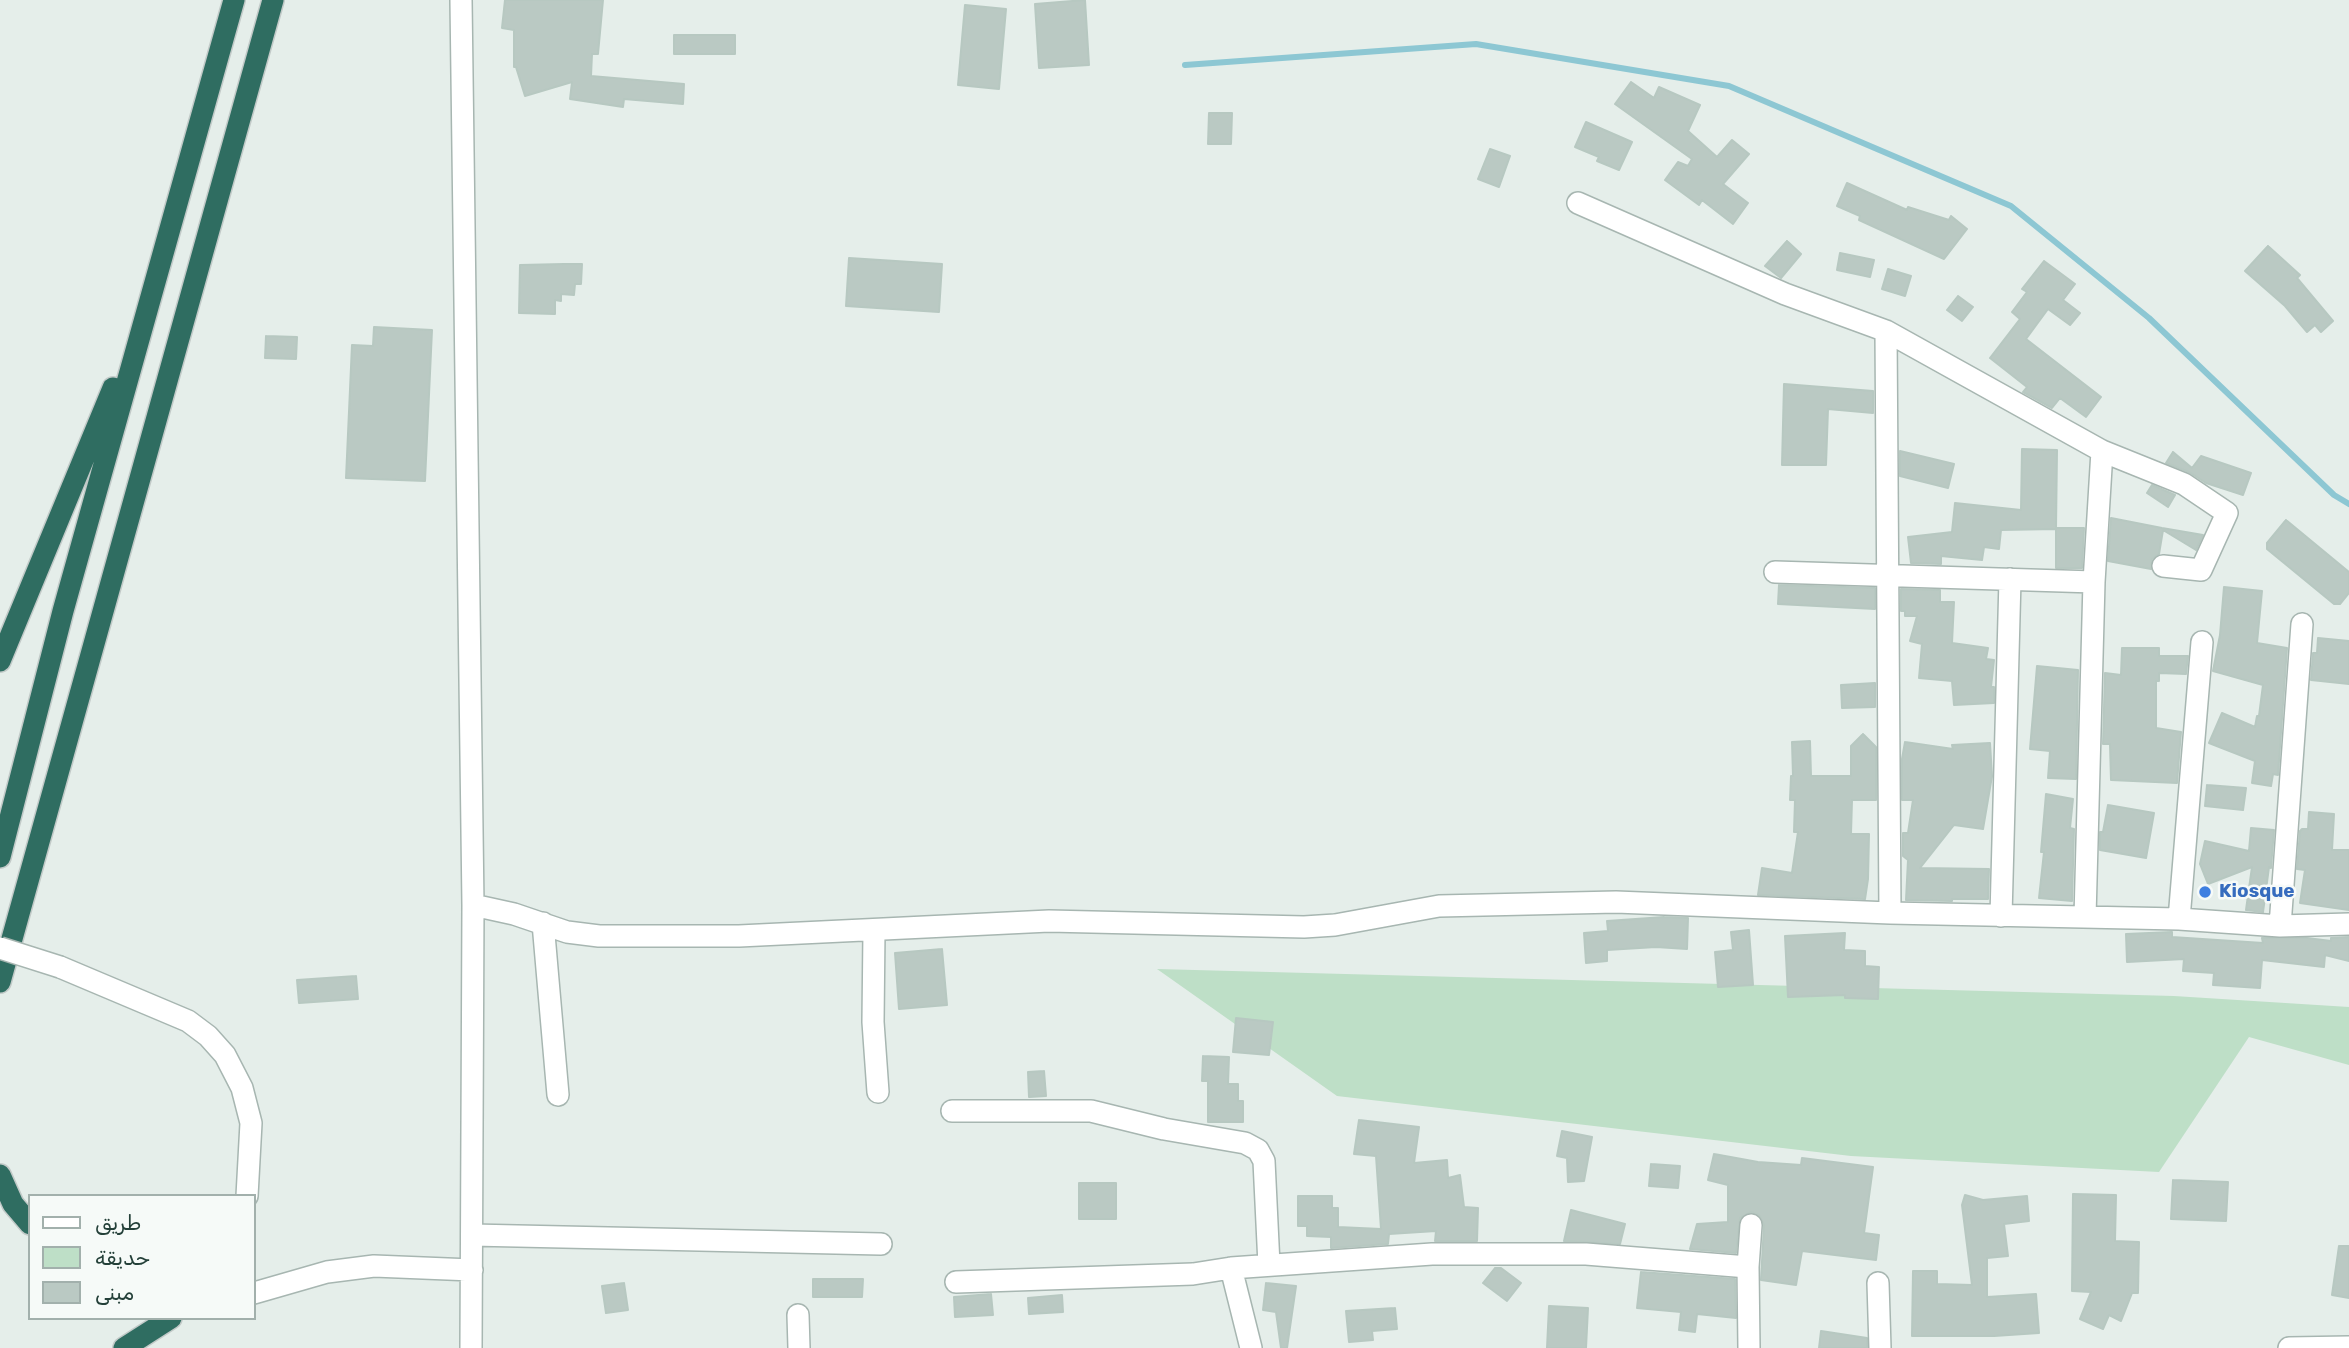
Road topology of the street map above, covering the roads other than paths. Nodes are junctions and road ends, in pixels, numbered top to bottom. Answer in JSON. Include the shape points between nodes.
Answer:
{"nodes":[{"id":1,"x":234,"y":0,"type":"edge"},
{"id":2,"x":273,"y":0,"type":"edge"},
{"id":3,"x":461,"y":0,"type":"edge"},
{"id":4,"x":1578,"y":203,"type":"dead end"},
{"id":5,"x":151,"y":295,"type":"junction"},
{"id":6,"x":1886,"y":331,"type":"junction"},
{"id":7,"x":2102,"y":451,"type":"junction"},
{"id":8,"x":2163,"y":566,"type":"dead end"},
{"id":9,"x":1775,"y":572,"type":"dead end"},
{"id":10,"x":1888,"y":575,"type":"junction"},
{"id":11,"x":2010,"y":579,"type":"junction"},
{"id":12,"x":2094,"y":582,"type":"junction"},
{"id":13,"x":2302,"y":624,"type":"dead end"},
{"id":14,"x":2202,"y":642,"type":"dead end"},
{"id":15,"x":0,"y":662,"type":"edge"},
{"id":16,"x":0,"y":857,"type":"edge"},
{"id":17,"x":473,"y":905,"type":"junction"},
{"id":18,"x":1890,"y":913,"type":"junction"},
{"id":19,"x":2001,"y":916,"type":"junction"},
{"id":20,"x":2085,"y":916,"type":"junction"},
{"id":21,"x":2179,"y":919,"type":"junction"},
{"id":22,"x":543,"y":923,"type":"junction"},
{"id":23,"x":2349,"y":925,"type":"edge"},
{"id":24,"x":2280,"y":926,"type":"junction"},
{"id":25,"x":874,"y":931,"type":"junction"},
{"id":26,"x":0,"y":948,"type":"edge"},
{"id":27,"x":0,"y":982,"type":"edge"},
{"id":28,"x":877,"y":1092,"type":"dead end"},
{"id":29,"x":558,"y":1095,"type":"dead end"},
{"id":30,"x":951,"y":1111,"type":"dead end"},
{"id":31,"x":0,"y":1175,"type":"edge"},
{"id":32,"x":244,"y":1190,"type":"edge"},
{"id":33,"x":28,"y":1222,"type":"edge"},
{"id":34,"x":1751,"y":1225,"type":"dead end"},
{"id":35,"x":472,"y":1235,"type":"junction"},
{"id":36,"x":881,"y":1244,"type":"dead end"},
{"id":37,"x":1269,"y":1265,"type":"junction"},
{"id":38,"x":1748,"y":1267,"type":"junction"},
{"id":39,"x":1231,"y":1268,"type":"junction"},
{"id":40,"x":472,"y":1270,"type":"junction"},
{"id":41,"x":956,"y":1282,"type":"dead end"},
{"id":42,"x":1878,"y":1283,"type":"dead end"},
{"id":43,"x":256,"y":1292,"type":"edge"},
{"id":44,"x":798,"y":1315,"type":"dead end"},
{"id":45,"x":168,"y":1320,"type":"edge"},
{"id":46,"x":2349,"y":1347,"type":"edge"},
{"id":47,"x":124,"y":1348,"type":"edge"},
{"id":48,"x":471,"y":1348,"type":"edge"},
{"id":49,"x":799,"y":1348,"type":"edge"},
{"id":50,"x":1251,"y":1348,"type":"edge"},
{"id":51,"x":1749,"y":1348,"type":"edge"},
{"id":52,"x":1880,"y":1348,"type":"edge"},
{"id":53,"x":2289,"y":1348,"type":"edge"}],
"edges":[{"from":1,"to":5,"type":"highway"},
{"from":2,"to":27,"type":"highway"},
{"from":3,"to":17,"type":"street"},
{"from":4,"to":6,"type":"street","via":[[1785,294]]},
{"from":5,"to":15,"type":"highway"},
{"from":5,"to":16,"type":"highway"},
{"from":6,"to":7,"type":"street"},
{"from":6,"to":10,"type":"street"},
{"from":7,"to":8,"type":"street","via":[[2184,484],[2227,513],[2201,570]]},
{"from":7,"to":12,"type":"street"},
{"from":9,"to":10,"type":"street"},
{"from":10,"to":11,"type":"street"},
{"from":10,"to":18,"type":"street"},
{"from":11,"to":12,"type":"street"},
{"from":11,"to":19,"type":"street"},
{"from":12,"to":20,"type":"street"},
{"from":13,"to":24,"type":"street"},
{"from":14,"to":21,"type":"street"},
{"from":17,"to":22,"type":"street"},
{"from":17,"to":35,"type":"street"},
{"from":18,"to":19,"type":"street"},
{"from":18,"to":25,"type":"street","via":[[1616,902],[1439,906],[1304,927],[1049,921]]},
{"from":19,"to":20,"type":"street"},
{"from":20,"to":21,"type":"street"},
{"from":21,"to":24,"type":"street"},
{"from":22,"to":25,"type":"street","via":[[599,936]]},
{"from":22,"to":29,"type":"street"},
{"from":23,"to":24,"type":"street"},
{"from":25,"to":28,"type":"street"},
{"from":26,"to":32,"type":"street","bridge":true,"via":[[165,1010],[208,1036],[225,1055],[242,1087],[251,1123]]},
{"from":30,"to":37,"type":"street","via":[[1091,1111],[1245,1143],[1258,1150],[1264,1161]]},
{"from":31,"to":33,"type":"highway","via":[[13,1204]]},
{"from":34,"to":38,"type":"street"},
{"from":35,"to":36,"type":"street"},
{"from":35,"to":40,"type":"street"},
{"from":37,"to":38,"type":"street","via":[[1515,1252]]},
{"from":37,"to":39,"type":"street"},
{"from":38,"to":51,"type":"street"},
{"from":39,"to":41,"type":"street","via":[[1193,1274]]},
{"from":39,"to":50,"type":"street"},
{"from":40,"to":43,"type":"street","via":[[374,1266],[327,1272]]},
{"from":40,"to":48,"type":"street"},
{"from":42,"to":52,"type":"street"},
{"from":44,"to":49,"type":"street"},
{"from":45,"to":47,"type":"highway"},
{"from":46,"to":53,"type":"street"}]}
